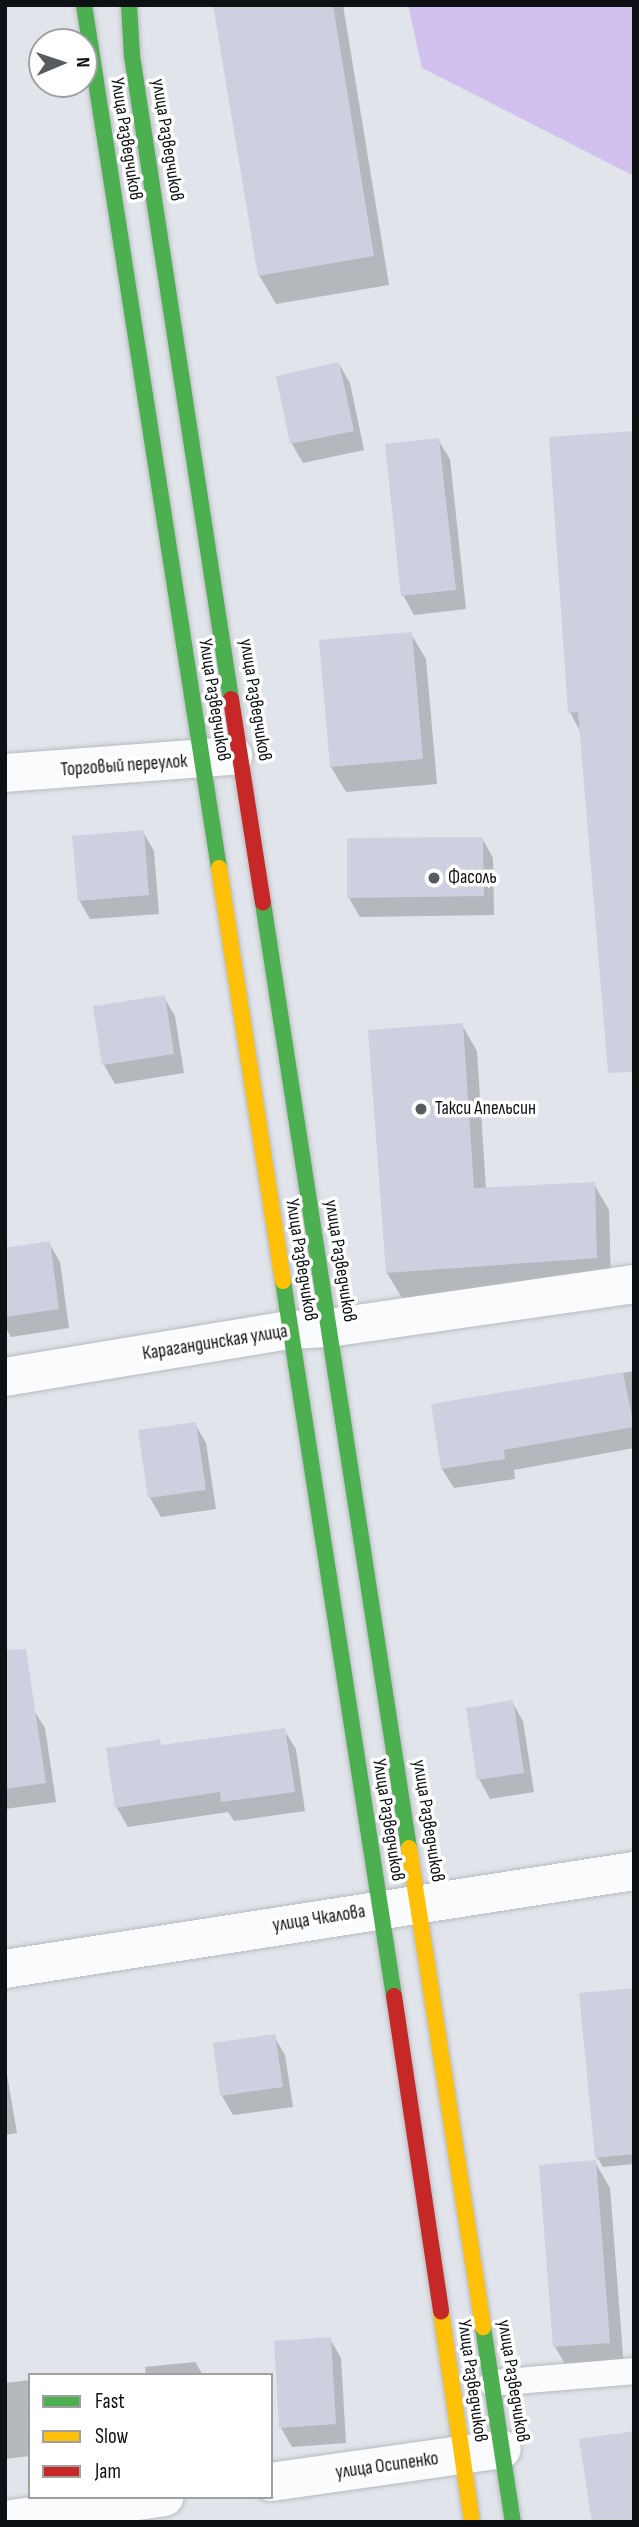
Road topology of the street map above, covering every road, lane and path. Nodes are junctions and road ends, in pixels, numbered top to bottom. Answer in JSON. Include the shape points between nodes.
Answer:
{"nodes":[{"id":1,"x":84,"y":5,"type":"edge"},
{"id":2,"x":129,"y":5,"type":"edge"},
{"id":3,"x":242,"y":755,"type":"junction"},
{"id":4,"x":202,"y":761,"type":"junction"},
{"id":5,"x":5,"y":773,"type":"edge"},
{"id":6,"x":634,"y":1284,"type":"edge"},
{"id":7,"x":329,"y":1328,"type":"junction"},
{"id":8,"x":290,"y":1330,"type":"junction"},
{"id":9,"x":5,"y":1377,"type":"edge"},
{"id":10,"x":634,"y":1871,"type":"edge"},
{"id":11,"x":420,"y":1904,"type":"junction"},
{"id":12,"x":381,"y":1910,"type":"junction"},
{"id":13,"x":5,"y":1969,"type":"edge"},
{"id":14,"x":634,"y":2371,"type":"edge"},
{"id":15,"x":492,"y":2383,"type":"junction"},
{"id":16,"x":502,"y":2449,"type":"junction"},
{"id":17,"x":461,"y":2455,"type":"junction"},
{"id":18,"x":273,"y":2482,"type":"edge"},
{"id":19,"x":150,"y":2499,"type":"edge"},
{"id":20,"x":5,"y":2520,"type":"edge"},
{"id":21,"x":472,"y":2522,"type":"edge"},
{"id":22,"x":513,"y":2522,"type":"edge"}],
"edges":[{"from":1,"to":4,"type":"main road","name":"Улица Разведчиков"},
{"from":2,"to":3,"type":"main road","name":"улица Разведчиков","via":[[132,56]]},
{"from":3,"to":4,"type":"street","name":"Торговый переулок"},
{"from":3,"to":7,"type":"main road","name":"улица Разведчиков"},
{"from":4,"to":5,"type":"street","name":"Торговый переулок"},
{"from":4,"to":8,"type":"main road","name":"Улица Разведчиков"},
{"from":6,"to":7,"type":"street","name":"Карагандинская улица"},
{"from":7,"to":8,"type":"street","name":"Карагандинская улица"},
{"from":7,"to":11,"type":"main road","name":"улица Разведчиков"},
{"from":8,"to":9,"type":"street","name":"Карагандинская улица"},
{"from":8,"to":12,"type":"main road","name":"Улица Разведчиков"},
{"from":10,"to":11,"type":"street","name":"улица Чкалова"},
{"from":11,"to":12,"type":"street","name":"улица Чкалова"},
{"from":11,"to":15,"type":"main road","name":"улица Разведчиков"},
{"from":12,"to":13,"type":"street","name":"улица Чкалова"},
{"from":12,"to":17,"type":"main road","name":"Улица Разведчиков"},
{"from":14,"to":15,"type":"lane"},
{"from":15,"to":16,"type":"main road","name":"улица Разведчиков"},
{"from":16,"to":17,"type":"street","name":"улица Осипенко"},
{"from":16,"to":22,"type":"main road","name":"улица Разведчиков"},
{"from":17,"to":18,"type":"street","name":"улица Осипенко"},
{"from":17,"to":21,"type":"main road","name":"Улица Разведчиков"},
{"from":19,"to":20,"type":"street"}]}
